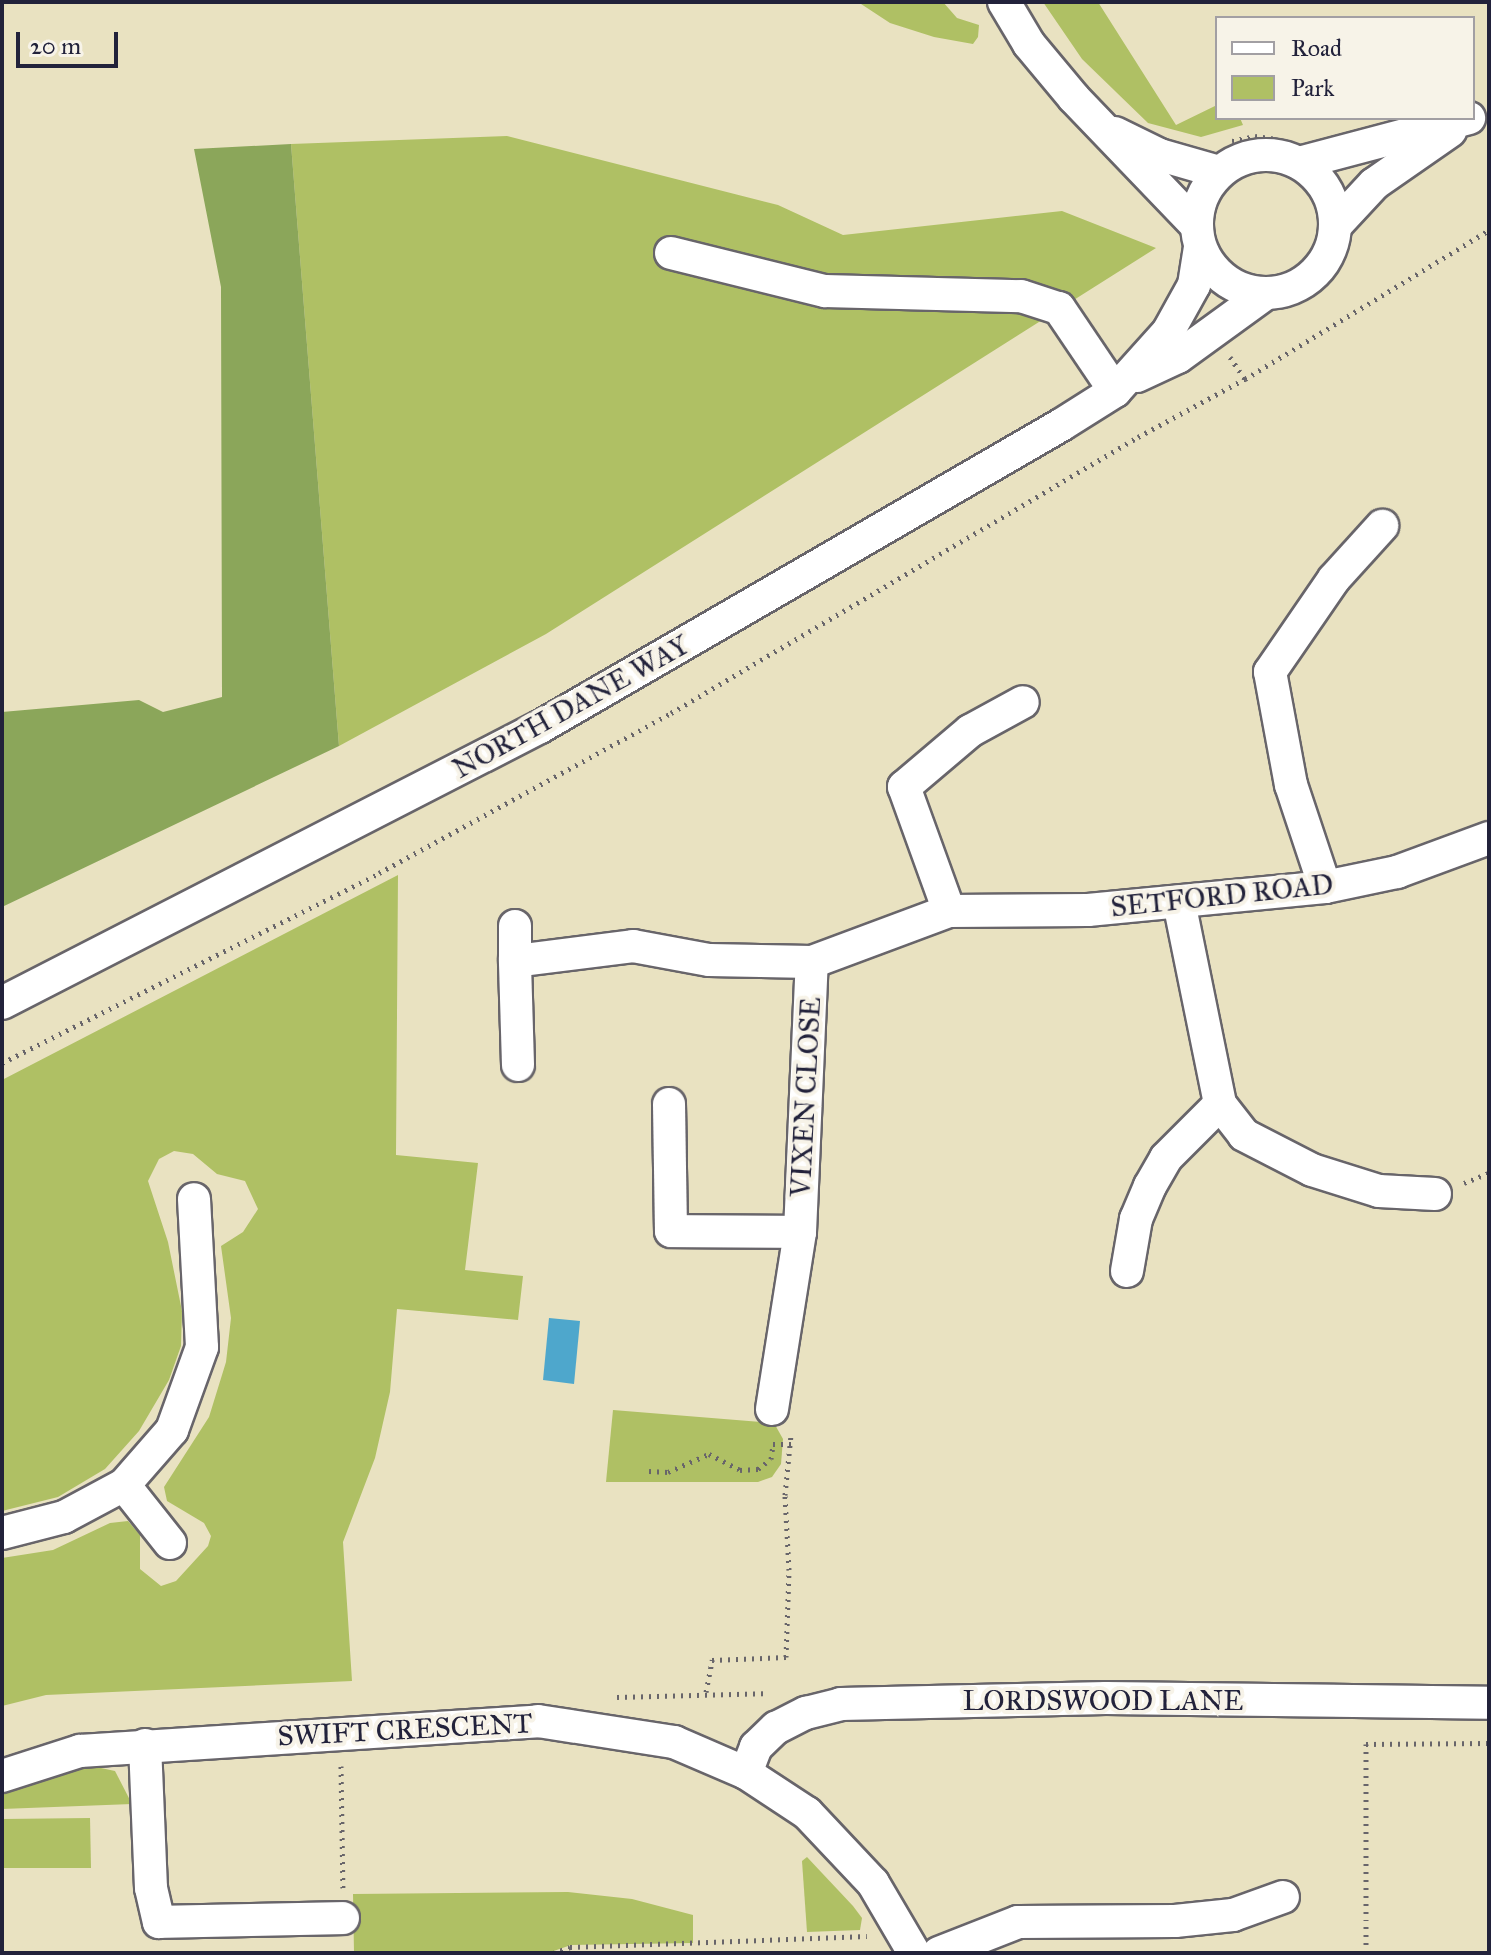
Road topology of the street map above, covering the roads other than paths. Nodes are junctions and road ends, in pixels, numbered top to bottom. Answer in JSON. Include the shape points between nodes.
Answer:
{"nodes":[{"id":1,"x":1004,"y":2,"type":"edge"},
{"id":2,"x":1096,"y":120,"type":"junction"},
{"id":3,"x":1461,"y":120,"type":"edge"},
{"id":4,"x":1466,"y":120,"type":"edge"},
{"id":5,"x":1299,"y":163,"type":"junction"},
{"id":6,"x":1219,"y":172,"type":"junction"},
{"id":7,"x":1335,"y":226,"type":"junction"},
{"id":8,"x":1198,"y":236,"type":"junction"},
{"id":9,"x":671,"y":253,"type":"dead end"},
{"id":10,"x":1266,"y":293,"type":"junction"},
{"id":11,"x":1119,"y":387,"type":"junction"},
{"id":12,"x":1382,"y":526,"type":"dead end"},
{"id":13,"x":1023,"y":702,"type":"dead end"},
{"id":14,"x":1489,"y":838,"type":"edge"},
{"id":15,"x":1325,"y":887,"type":"junction"},
{"id":16,"x":1179,"y":902,"type":"junction"},
{"id":17,"x":949,"y":911,"type":"junction"},
{"id":18,"x":515,"y":926,"type":"dead end"},
{"id":19,"x":515,"y":961,"type":"junction"},
{"id":20,"x":812,"y":962,"type":"junction"},
{"id":21,"x":2,"y":1003,"type":"edge"},
{"id":22,"x":518,"y":1065,"type":"dead end"},
{"id":23,"x":669,"y":1104,"type":"dead end"},
{"id":24,"x":1220,"y":1104,"type":"junction"},
{"id":25,"x":1435,"y":1194,"type":"dead end"},
{"id":26,"x":194,"y":1199,"type":"dead end"},
{"id":27,"x":800,"y":1232,"type":"junction"},
{"id":28,"x":1127,"y":1271,"type":"dead end"},
{"id":29,"x":772,"y":1409,"type":"road end"},
{"id":30,"x":124,"y":1485,"type":"junction"},
{"id":31,"x":2,"y":1533,"type":"edge"},
{"id":32,"x":170,"y":1543,"type":"dead end"},
{"id":33,"x":1489,"y":1703,"type":"edge"},
{"id":34,"x":145,"y":1745,"type":"junction"},
{"id":35,"x":746,"y":1773,"type":"junction"},
{"id":36,"x":2,"y":1776,"type":"edge"},
{"id":37,"x":1283,"y":1897,"type":"dead end"},
{"id":38,"x":343,"y":1918,"type":"road end"},
{"id":39,"x":909,"y":1944,"type":"edge"},
{"id":40,"x":939,"y":1953,"type":"edge"}],
"edges":[{"from":1,"to":2,"type":"street","via":[[1029,44]]},
{"from":2,"to":6,"type":"street","via":[[1147,149]]},
{"from":2,"to":8,"type":"street"},
{"from":3,"to":5,"type":"street","name":"NORTH DANE WAY"},
{"from":4,"to":7,"type":"street","name":"NORTH DANE WAY","via":[[1374,184]]},
{"from":5,"to":6,"type":"street","name":"NORTH DANE WAY","via":[[1267,154],[1234,162]]},
{"from":5,"to":7,"type":"street","via":[[1319,179],[1332,201]]},
{"from":6,"to":8,"type":"street","name":"NORTH DANE WAY","via":[[1202,196]]},
{"from":7,"to":10,"type":"street","name":"NORTH DANE WAY","via":[[1330,252],[1315,274],[1292,288]]},
{"from":8,"to":10,"type":"street","via":[[1225,280]]},
{"from":8,"to":11,"type":"street","name":"NORTH DANE WAY","via":[[1194,285],[1183,311]]},
{"from":9,"to":11,"type":"street","via":[[825,291],[1021,296],[1059,308]]},
{"from":10,"to":11,"type":"street","name":"NORTH DANE WAY","via":[[1178,357]]},
{"from":11,"to":21,"type":"street","name":"NORTH DANE WAY","via":[[1000,464],[540,727]]},
{"from":12,"to":15,"type":"street","via":[[1296,631],[1270,672],[1291,785]]},
{"from":13,"to":17,"type":"street","via":[[970,731],[904,787]]},
{"from":14,"to":15,"type":"street","name":"SETFORD ROAD","via":[[1397,872]]},
{"from":15,"to":16,"type":"street","name":"SETFORD ROAD"},
{"from":16,"to":17,"type":"street","name":"SETFORD ROAD","via":[[1088,910]]},
{"from":16,"to":24,"type":"street"},
{"from":17,"to":20,"type":"street","name":"SETFORD ROAD"},
{"from":18,"to":19,"type":"street"},
{"from":19,"to":20,"type":"street","name":"SETFORD ROAD","via":[[633,946],[709,960]]},
{"from":19,"to":22,"type":"street"},
{"from":20,"to":27,"type":"street","name":"VIXEN CLOSE"},
{"from":23,"to":27,"type":"street","name":"VIXEN CLOSE","via":[[671,1231]]},
{"from":24,"to":25,"type":"street","via":[[1244,1135],[1312,1170],[1379,1191]]},
{"from":24,"to":28,"type":"street","via":[[1166,1158],[1150,1186],[1136,1219]]},
{"from":26,"to":30,"type":"street","via":[[202,1347],[172,1430]]},
{"from":27,"to":29,"type":"street","name":"VIXEN CLOSE"},
{"from":30,"to":31,"type":"street","via":[[64,1517]]},
{"from":30,"to":32,"type":"street"},
{"from":33,"to":35,"type":"street","name":"LORDSWOOD LANE","via":[[1055,1698],[823,1709],[776,1728],[756,1747]]},
{"from":34,"to":35,"type":"street","name":"SWIFT CRESCENT","via":[[538,1721],[674,1742]]},
{"from":34,"to":36,"type":"street","name":"SWIFT CRESCENT","via":[[80,1751]]},
{"from":34,"to":38,"type":"street","via":[[151,1888],[159,1922]]},
{"from":35,"to":39,"type":"street","name":"SWIFT CRESCENT","via":[[807,1813],[873,1883]]},
{"from":37,"to":40,"type":"street","via":[[1233,1915],[1175,1921],[1018,1922]]}]}
